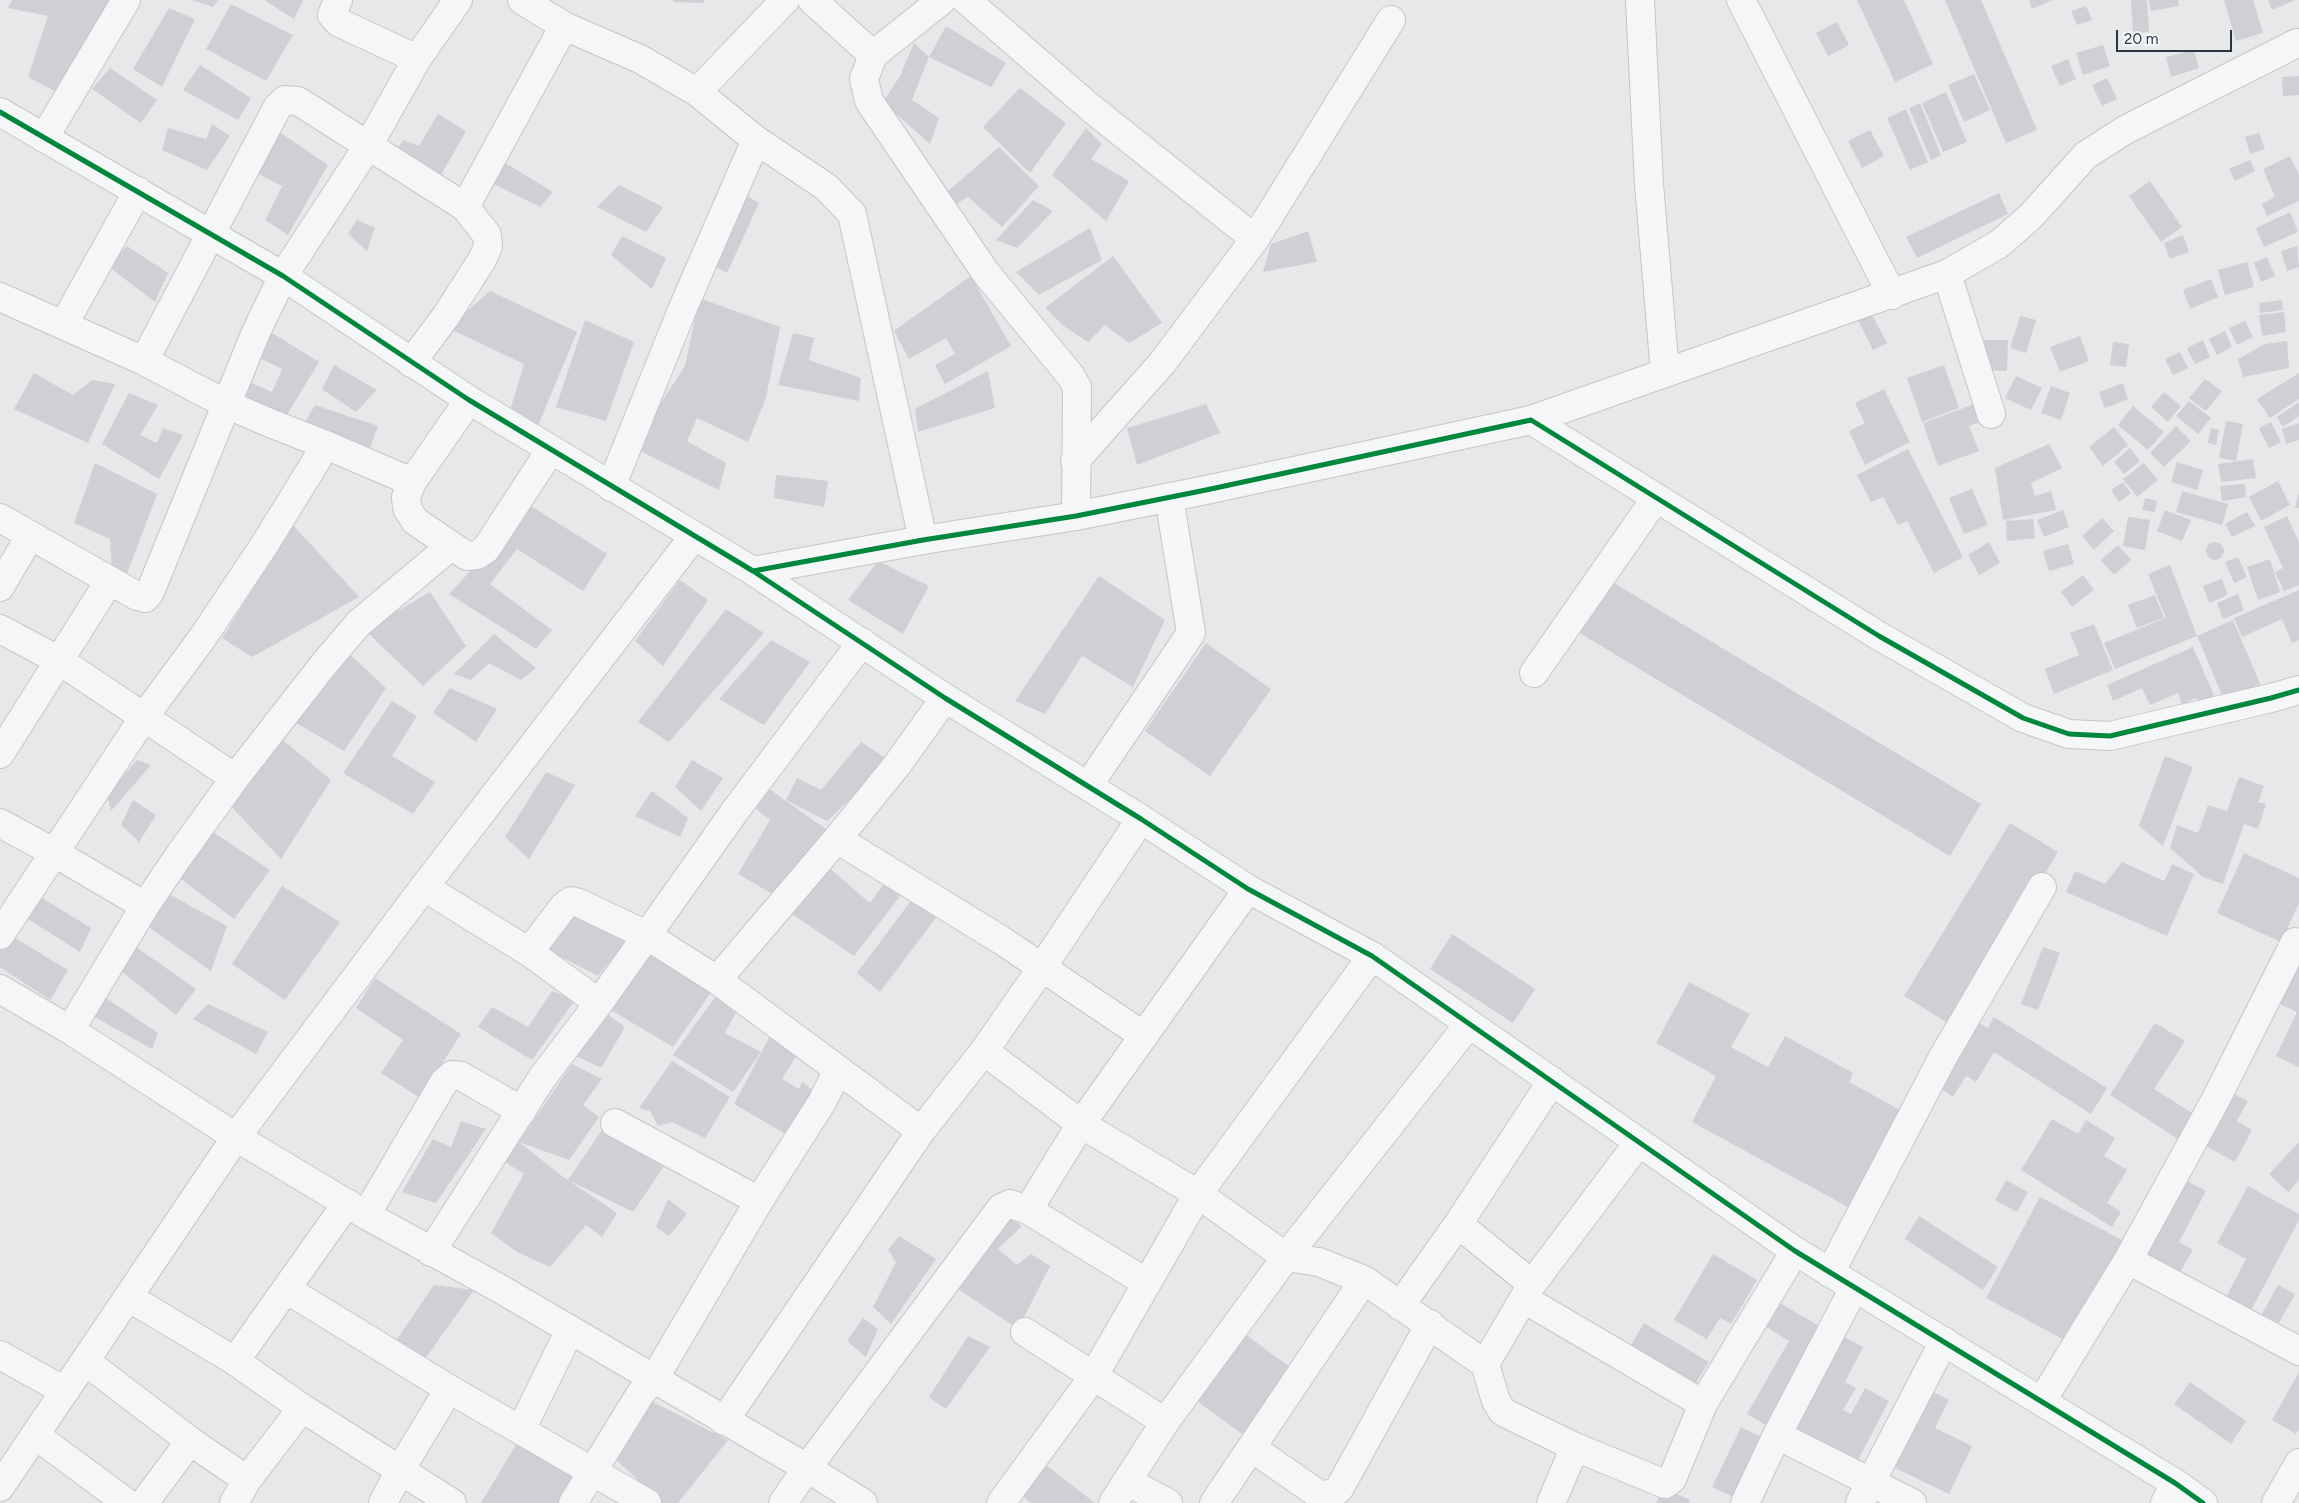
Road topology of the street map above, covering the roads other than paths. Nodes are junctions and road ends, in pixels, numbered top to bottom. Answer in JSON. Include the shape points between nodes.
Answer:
{"nodes":[{"id":1,"x":126,"y":0,"type":"edge"},
{"id":2,"x":338,"y":0,"type":"edge"},
{"id":3,"x":458,"y":0,"type":"edge"},
{"id":4,"x":522,"y":0,"type":"edge"},
{"id":5,"x":785,"y":0,"type":"edge"},
{"id":6,"x":812,"y":0,"type":"edge"},
{"id":7,"x":942,"y":0,"type":"edge"},
{"id":8,"x":966,"y":0,"type":"edge"},
{"id":9,"x":1640,"y":0,"type":"edge"},
{"id":10,"x":1741,"y":0,"type":"edge"},
{"id":11,"x":1391,"y":20,"type":"dead end"},
{"id":12,"x":564,"y":26,"type":"junction"},
{"id":13,"x":2296,"y":43,"type":"dead end"},
{"id":14,"x":873,"y":55,"type":"junction"},
{"id":15,"x":417,"y":59,"type":"junction"},
{"id":16,"x":697,"y":92,"type":"junction"},
{"id":17,"x":0,"y":112,"type":"edge"},
{"id":18,"x":44,"y":138,"type":"junction"},
{"id":19,"x":756,"y":140,"type":"junction"},
{"id":20,"x":368,"y":146,"type":"junction"},
{"id":21,"x":138,"y":191,"type":"junction"},
{"id":22,"x":465,"y":207,"type":"junction"},
{"id":23,"x":210,"y":235,"type":"junction"},
{"id":24,"x":1255,"y":239,"type":"junction"},
{"id":25,"x":1947,"y":274,"type":"junction"},
{"id":26,"x":283,"y":276,"type":"junction"},
{"id":27,"x":1892,"y":294,"type":"junction"},
{"id":28,"x":0,"y":297,"type":"edge"},
{"id":29,"x":64,"y":324,"type":"junction"},
{"id":30,"x":144,"y":361,"type":"junction"},
{"id":31,"x":412,"y":363,"type":"junction"},
{"id":32,"x":1665,"y":373,"type":"junction"},
{"id":33,"x":469,"y":400,"type":"junction"},
{"id":34,"x":226,"y":404,"type":"junction"},
{"id":35,"x":1991,"y":414,"type":"dead end"},
{"id":36,"x":1531,"y":420,"type":"junction"},
{"id":37,"x":326,"y":444,"type":"junction"},
{"id":38,"x":550,"y":451,"type":"junction"},
{"id":39,"x":1075,"y":461,"type":"junction"},
{"id":40,"x":412,"y":482,"type":"junction"},
{"id":41,"x":611,"y":487,"type":"junction"},
{"id":42,"x":1169,"y":497,"type":"junction"},
{"id":43,"x":1656,"y":498,"type":"junction"},
{"id":44,"x":1076,"y":516,"type":"junction"},
{"id":45,"x":0,"y":518,"type":"edge"},
{"id":46,"x":30,"y":536,"type":"junction"},
{"id":47,"x":694,"y":536,"type":"junction"},
{"id":48,"x":923,"y":540,"type":"junction"},
{"id":49,"x":451,"y":546,"type":"junction"},
{"id":50,"x":754,"y":570,"type":"junction"},
{"id":51,"x":110,"y":580,"type":"junction"},
{"id":52,"x":0,"y":587,"type":"edge"},
{"id":53,"x":0,"y":629,"type":"edge"},
{"id":54,"x":862,"y":642,"type":"junction"},
{"id":55,"x":60,"y":661,"type":"junction"},
{"id":56,"x":1534,"y":673,"type":"dead end"},
{"id":57,"x":2299,"y":690,"type":"edge"},
{"id":58,"x":944,"y":698,"type":"junction"},
{"id":59,"x":144,"y":717,"type":"junction"},
{"id":60,"x":8,"y":723,"type":"edge"},
{"id":61,"x":0,"y":754,"type":"edge"},
{"id":62,"x":235,"y":778,"type":"junction"},
{"id":63,"x":1088,"y":786,"type":"junction"},
{"id":64,"x":1140,"y":819,"type":"junction"},
{"id":65,"x":0,"y":823,"type":"edge"},
{"id":66,"x":838,"y":839,"type":"junction"},
{"id":67,"x":55,"y":852,"type":"junction"},
{"id":68,"x":2042,"y":887,"type":"dead end"},
{"id":69,"x":424,"y":888,"type":"junction"},
{"id":70,"x":1248,"y":889,"type":"junction"},
{"id":71,"x":145,"y":906,"type":"junction"},
{"id":72,"x":0,"y":934,"type":"edge"},
{"id":73,"x":646,"y":936,"type":"junction"},
{"id":74,"x":2298,"y":940,"type":"edge"},
{"id":75,"x":528,"y":952,"type":"junction"},
{"id":76,"x":1372,"y":956,"type":"junction"},
{"id":77,"x":1041,"y":969,"type":"junction"},
{"id":78,"x":717,"y":980,"type":"junction"},
{"id":79,"x":0,"y":989,"type":"edge"},
{"id":80,"x":599,"y":1003,"type":"junction"},
{"id":81,"x":1469,"y":1024,"type":"junction"},
{"id":82,"x":70,"y":1030,"type":"junction"},
{"id":83,"x":1144,"y":1036,"type":"junction"},
{"id":84,"x":984,"y":1051,"type":"junction"},
{"id":85,"x":838,"y":1070,"type":"junction"},
{"id":86,"x":1552,"y":1081,"type":"junction"},
{"id":87,"x":522,"y":1111,"type":"junction"},
{"id":88,"x":615,"y":1123,"type":"dead end"},
{"id":89,"x":1081,"y":1124,"type":"junction"},
{"id":90,"x":921,"y":1131,"type":"junction"},
{"id":91,"x":236,"y":1137,"type":"junction"},
{"id":92,"x":1639,"y":1142,"type":"junction"},
{"id":93,"x":1198,"y":1194,"type":"junction"},
{"id":94,"x":759,"y":1202,"type":"junction"},
{"id":95,"x":357,"y":1209,"type":"junction"},
{"id":96,"x":1028,"y":1210,"type":"junction"},
{"id":97,"x":1458,"y":1224,"type":"junction"},
{"id":98,"x":1795,"y":1251,"type":"junction"},
{"id":99,"x":431,"y":1252,"type":"junction"},
{"id":100,"x":1286,"y":1257,"type":"junction"},
{"id":101,"x":2128,"y":1260,"type":"junction"},
{"id":102,"x":1830,"y":1273,"type":"junction"},
{"id":103,"x":1364,"y":1280,"type":"junction"},
{"id":104,"x":1147,"y":1284,"type":"junction"},
{"id":105,"x":1854,"y":1288,"type":"junction"},
{"id":106,"x":286,"y":1289,"type":"junction"},
{"id":107,"x":1528,"y":1292,"type":"junction"},
{"id":108,"x":128,"y":1297,"type":"junction"},
{"id":109,"x":1400,"y":1306,"type":"junction"},
{"id":110,"x":1430,"y":1324,"type":"junction"},
{"id":111,"x":570,"y":1330,"type":"junction"},
{"id":112,"x":1025,"y":1332,"type":"dead end"},
{"id":113,"x":1944,"y":1341,"type":"junction"},
{"id":114,"x":2299,"y":1351,"type":"edge"},
{"id":115,"x":0,"y":1355,"type":"edge"},
{"id":116,"x":235,"y":1361,"type":"junction"},
{"id":117,"x":85,"y":1362,"type":"junction"},
{"id":118,"x":1485,"y":1364,"type":"junction"},
{"id":119,"x":1093,"y":1377,"type":"junction"},
{"id":120,"x":654,"y":1379,"type":"junction"},
{"id":121,"x":450,"y":1390,"type":"junction"},
{"id":122,"x":64,"y":1391,"type":"junction"},
{"id":123,"x":2042,"y":1401,"type":"junction"},
{"id":124,"x":1702,"y":1404,"type":"junction"},
{"id":125,"x":302,"y":1408,"type":"junction"},
{"id":126,"x":724,"y":1420,"type":"junction"},
{"id":127,"x":1165,"y":1422,"type":"junction"},
{"id":128,"x":521,"y":1430,"type":"junction"},
{"id":129,"x":35,"y":1435,"type":"junction"},
{"id":130,"x":1776,"y":1435,"type":"junction"},
{"id":131,"x":190,"y":1441,"type":"junction"},
{"id":132,"x":1575,"y":1447,"type":"junction"},
{"id":133,"x":1252,"y":1448,"type":"junction"},
{"id":134,"x":2299,"y":1464,"type":"edge"},
{"id":135,"x":807,"y":1468,"type":"junction"},
{"id":136,"x":400,"y":1470,"type":"junction"},
{"id":137,"x":593,"y":1474,"type":"junction"},
{"id":138,"x":1,"y":1484,"type":"edge"},
{"id":139,"x":241,"y":1492,"type":"edge"},
{"id":140,"x":1121,"y":1493,"type":"edge"},
{"id":141,"x":1866,"y":1493,"type":"edge"},
{"id":142,"x":2170,"y":1493,"type":"edge"},
{"id":143,"x":127,"y":1503,"type":"edge"},
{"id":144,"x":144,"y":1503,"type":"edge"},
{"id":145,"x":384,"y":1503,"type":"edge"},
{"id":146,"x":452,"y":1503,"type":"edge"},
{"id":147,"x":573,"y":1503,"type":"edge"},
{"id":148,"x":647,"y":1503,"type":"edge"},
{"id":149,"x":783,"y":1503,"type":"edge"},
{"id":150,"x":863,"y":1503,"type":"edge"},
{"id":151,"x":1002,"y":1503,"type":"edge"},
{"id":152,"x":1168,"y":1503,"type":"edge"},
{"id":153,"x":1214,"y":1503,"type":"edge"},
{"id":154,"x":1551,"y":1503,"type":"edge"},
{"id":155,"x":1745,"y":1503,"type":"edge"},
{"id":156,"x":1912,"y":1503,"type":"edge"},
{"id":157,"x":2203,"y":1503,"type":"edge"},
{"id":158,"x":2276,"y":1503,"type":"edge"}],
"edges":[{"from":1,"to":18,"type":"street"},
{"from":2,"to":15,"type":"street","via":[[332,15],[338,22]]},
{"from":3,"to":15,"type":"street"},
{"from":4,"to":12,"type":"street"},
{"from":5,"to":16,"type":"street"},
{"from":6,"to":14,"type":"street"},
{"from":7,"to":14,"type":"street"},
{"from":8,"to":24,"type":"street","via":[[1092,109]]},
{"from":9,"to":32,"type":"street","via":[[1647,155]]},
{"from":10,"to":27,"type":"street"},
{"from":11,"to":24,"type":"street"},
{"from":12,"to":16,"type":"street","via":[[640,60]]},
{"from":12,"to":22,"type":"street"},
{"from":13,"to":25,"type":"street","via":[[2124,130],[2093,150],[2031,216],[1999,244]]},
{"from":14,"to":39,"type":"street","via":[[864,79],[868,101],[986,273],[1070,375],[1076,387]]},
{"from":15,"to":20,"type":"street"},
{"from":16,"to":19,"type":"street"},
{"from":17,"to":18,"type":"street"},
{"from":18,"to":21,"type":"street"},
{"from":19,"to":41,"type":"street","via":[[682,310]]},
{"from":19,"to":48,"type":"street","via":[[826,187],[852,214]]},
{"from":20,"to":22,"type":"street"},
{"from":20,"to":23,"type":"street","via":[[298,101],[285,100],[277,108]]},
{"from":20,"to":26,"type":"street"},
{"from":21,"to":23,"type":"street"},
{"from":21,"to":29,"type":"street"},
{"from":22,"to":31,"type":"street","via":[[487,235],[488,247],[446,316]]},
{"from":23,"to":26,"type":"street"},
{"from":23,"to":30,"type":"street"},
{"from":24,"to":39,"type":"street","via":[[1163,362]]},
{"from":25,"to":27,"type":"street"},
{"from":25,"to":35,"type":"street"},
{"from":26,"to":31,"type":"street"},
{"from":26,"to":34,"type":"street"},
{"from":27,"to":32,"type":"street"},
{"from":28,"to":29,"type":"street"},
{"from":29,"to":30,"type":"street"},
{"from":30,"to":34,"type":"street"},
{"from":31,"to":33,"type":"street"},
{"from":32,"to":36,"type":"street"},
{"from":33,"to":38,"type":"street"},
{"from":33,"to":40,"type":"street"},
{"from":34,"to":37,"type":"street"},
{"from":34,"to":51,"type":"street","via":[[150,592],[145,598],[137,596]]},
{"from":36,"to":42,"type":"street"},
{"from":36,"to":43,"type":"street"},
{"from":37,"to":40,"type":"street"},
{"from":37,"to":59,"type":"street","via":[[260,552]]},
{"from":38,"to":41,"type":"street"},
{"from":38,"to":49,"type":"street","via":[[486,549],[477,555],[467,556]]},
{"from":39,"to":44,"type":"street"},
{"from":40,"to":49,"type":"street","via":[[406,497],[407,508],[415,521]]},
{"from":41,"to":47,"type":"street"},
{"from":42,"to":44,"type":"street"},
{"from":42,"to":63,"type":"street","via":[[1191,633]]},
{"from":43,"to":56,"type":"street"},
{"from":43,"to":57,"type":"street","via":[[1879,636],[2023,718],[2069,734],[2110,736]]},
{"from":44,"to":48,"type":"street"},
{"from":45,"to":46,"type":"street"},
{"from":46,"to":51,"type":"street"},
{"from":46,"to":52,"type":"street"},
{"from":47,"to":50,"type":"street"},
{"from":47,"to":69,"type":"street"},
{"from":48,"to":50,"type":"street"},
{"from":49,"to":62,"type":"street","via":[[359,623]]},
{"from":50,"to":54,"type":"street"},
{"from":51,"to":55,"type":"street"},
{"from":53,"to":55,"type":"street"},
{"from":54,"to":58,"type":"street"},
{"from":54,"to":73,"type":"street"},
{"from":55,"to":59,"type":"street"},
{"from":55,"to":60,"type":"street"},
{"from":58,"to":63,"type":"street"},
{"from":58,"to":66,"type":"street","via":[[897,765]]},
{"from":59,"to":62,"type":"street"},
{"from":59,"to":67,"type":"street"},
{"from":60,"to":61,"type":"street"},
{"from":62,"to":71,"type":"street"},
{"from":63,"to":64,"type":"street"},
{"from":64,"to":70,"type":"street"},
{"from":64,"to":77,"type":"street"},
{"from":65,"to":67,"type":"street"},
{"from":66,"to":77,"type":"street"},
{"from":66,"to":78,"type":"street"},
{"from":67,"to":71,"type":"street"},
{"from":67,"to":72,"type":"street"},
{"from":68,"to":102,"type":"street","via":[[1943,1057]]},
{"from":69,"to":75,"type":"street"},
{"from":69,"to":91,"type":"street"},
{"from":70,"to":76,"type":"street"},
{"from":70,"to":83,"type":"street"},
{"from":71,"to":82,"type":"street"},
{"from":73,"to":75,"type":"street","via":[[571,902],[564,906]]},
{"from":73,"to":78,"type":"street"},
{"from":73,"to":80,"type":"street"},
{"from":74,"to":101,"type":"street"},
{"from":75,"to":80,"type":"street"},
{"from":76,"to":81,"type":"street"},
{"from":76,"to":93,"type":"street"},
{"from":77,"to":83,"type":"street"},
{"from":77,"to":84,"type":"street"},
{"from":78,"to":85,"type":"street"},
{"from":79,"to":82,"type":"street"},
{"from":80,"to":87,"type":"street","via":[[542,1078]]},
{"from":81,"to":86,"type":"street"},
{"from":81,"to":100,"type":"street"},
{"from":82,"to":91,"type":"street"},
{"from":83,"to":89,"type":"street"},
{"from":84,"to":89,"type":"street"},
{"from":84,"to":90,"type":"street"},
{"from":85,"to":90,"type":"street"},
{"from":85,"to":94,"type":"street","via":[[822,1102]]},
{"from":86,"to":92,"type":"street"},
{"from":86,"to":97,"type":"street"},
{"from":87,"to":95,"type":"street","via":[[461,1076],[452,1075]]},
{"from":87,"to":99,"type":"street"},
{"from":88,"to":94,"type":"street"},
{"from":89,"to":93,"type":"street"},
{"from":89,"to":96,"type":"street"},
{"from":90,"to":126,"type":"street"},
{"from":91,"to":95,"type":"street"},
{"from":91,"to":108,"type":"street"},
{"from":92,"to":98,"type":"street"},
{"from":92,"to":107,"type":"street"},
{"from":93,"to":100,"type":"street"},
{"from":93,"to":104,"type":"street"},
{"from":94,"to":120,"type":"street"},
{"from":95,"to":99,"type":"street"},
{"from":95,"to":106,"type":"street"},
{"from":96,"to":104,"type":"street"},
{"from":96,"to":135,"type":"street","via":[[1010,1204],[1001,1208]]},
{"from":97,"to":107,"type":"street"},
{"from":97,"to":109,"type":"street"},
{"from":98,"to":102,"type":"street"},
{"from":98,"to":124,"type":"street"},
{"from":99,"to":111,"type":"street"},
{"from":100,"to":103,"type":"street","via":[[1319,1262]]},
{"from":100,"to":127,"type":"street"},
{"from":101,"to":114,"type":"street"},
{"from":101,"to":123,"type":"street"},
{"from":102,"to":105,"type":"street"},
{"from":103,"to":109,"type":"street"},
{"from":103,"to":133,"type":"street"},
{"from":104,"to":119,"type":"street"},
{"from":105,"to":113,"type":"street"},
{"from":105,"to":130,"type":"street"},
{"from":106,"to":116,"type":"street"},
{"from":106,"to":121,"type":"street"},
{"from":107,"to":118,"type":"street"},
{"from":107,"to":124,"type":"street"},
{"from":108,"to":116,"type":"street"},
{"from":108,"to":117,"type":"street"},
{"from":109,"to":110,"type":"street"},
{"from":110,"to":118,"type":"street"},
{"from":110,"to":133,"type":"street","via":[[1339,1489],[1330,1495],[1318,1494]]},
{"from":111,"to":120,"type":"street"},
{"from":111,"to":128,"type":"street"},
{"from":112,"to":119,"type":"street"},
{"from":113,"to":123,"type":"street"},
{"from":113,"to":141,"type":"street"},
{"from":115,"to":122,"type":"street"},
{"from":116,"to":125,"type":"street"},
{"from":117,"to":122,"type":"street"},
{"from":117,"to":131,"type":"street"},
{"from":118,"to":132,"type":"street","via":[[1496,1401],[1503,1412]]},
{"from":119,"to":127,"type":"street"},
{"from":119,"to":151,"type":"street"},
{"from":120,"to":126,"type":"street"},
{"from":120,"to":137,"type":"street","via":[[641,1393]]},
{"from":121,"to":128,"type":"street"},
{"from":121,"to":136,"type":"street"},
{"from":122,"to":129,"type":"street"},
{"from":123,"to":142,"type":"street"},
{"from":124,"to":132,"type":"street","via":[[1677,1471],[1665,1484]]},
{"from":125,"to":136,"type":"street"},
{"from":125,"to":139,"type":"street"},
{"from":126,"to":135,"type":"street"},
{"from":127,"to":140,"type":"street"},
{"from":128,"to":137,"type":"street"},
{"from":129,"to":138,"type":"street"},
{"from":129,"to":143,"type":"street"},
{"from":130,"to":141,"type":"street"},
{"from":130,"to":155,"type":"street"},
{"from":131,"to":139,"type":"street"},
{"from":131,"to":144,"type":"street"},
{"from":132,"to":154,"type":"street"},
{"from":133,"to":153,"type":"street"},
{"from":134,"to":158,"type":"street"},
{"from":135,"to":149,"type":"street"},
{"from":135,"to":150,"type":"street"},
{"from":136,"to":145,"type":"street"},
{"from":136,"to":146,"type":"street"},
{"from":137,"to":147,"type":"street"},
{"from":137,"to":148,"type":"street"},
{"from":140,"to":152,"type":"street"},
{"from":141,"to":156,"type":"street"},
{"from":142,"to":157,"type":"street"}]}
